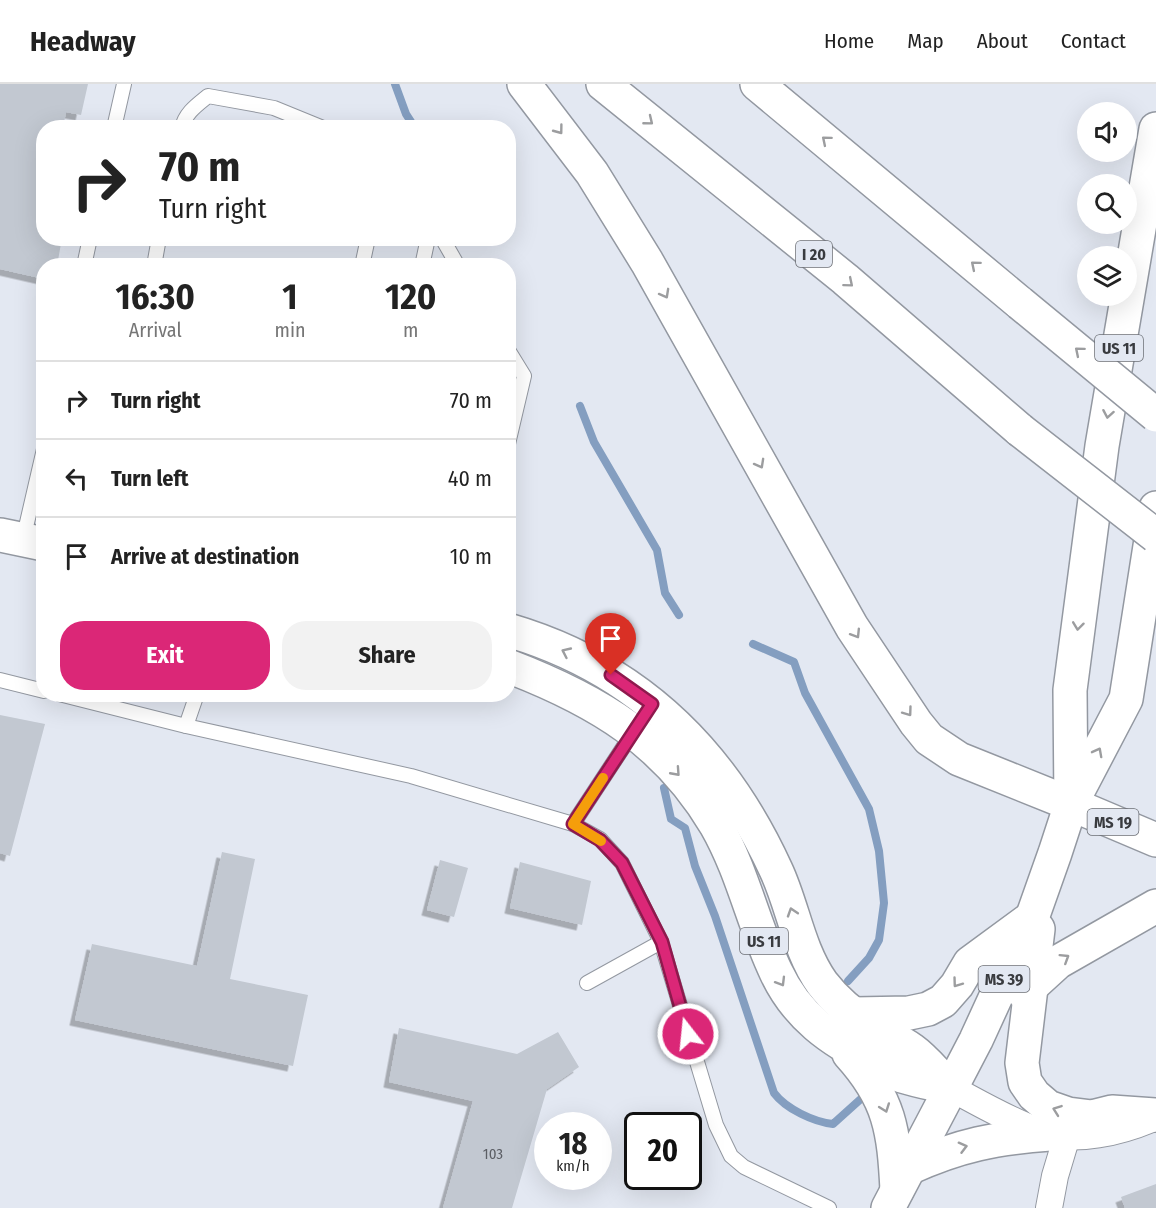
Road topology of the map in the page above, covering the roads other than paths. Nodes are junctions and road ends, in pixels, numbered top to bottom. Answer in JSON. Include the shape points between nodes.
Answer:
{"nodes":[{"id":1,"x":124,"y":84,"type":"edge"},
{"id":2,"x":524,"y":84,"type":"edge"},
{"id":3,"x":603,"y":84,"type":"edge"},
{"id":4,"x":757,"y":84,"type":"edge"},
{"id":5,"x":774,"y":84,"type":"edge"},
{"id":6,"x":794,"y":113,"type":"junction"},
{"id":7,"x":116,"y":120,"type":"edge"},
{"id":8,"x":184,"y":120,"type":"edge"},
{"id":9,"x":303,"y":120,"type":"edge"},
{"id":10,"x":1156,"y":129,"type":"edge"},
{"id":11,"x":516,"y":363,"type":"edge"},
{"id":12,"x":516,"y":410,"type":"edge"},
{"id":13,"x":1156,"y":415,"type":"edge"},
{"id":14,"x":36,"y":482,"type":"edge"},
{"id":15,"x":1156,"y":508,"type":"edge"},
{"id":16,"x":1156,"y":536,"type":"edge"},
{"id":17,"x":22,"y":540,"type":"edge"},
{"id":18,"x":516,"y":633,"type":"edge"},
{"id":19,"x":516,"y":669,"type":"edge"},
{"id":20,"x":0,"y":680,"type":"edge"},
{"id":21,"x":36,"y":689,"type":"edge"},
{"id":22,"x":91,"y":702,"type":"edge"},
{"id":23,"x":194,"y":702,"type":"edge"},
{"id":24,"x":643,"y":717,"type":"junction"},
{"id":25,"x":186,"y":726,"type":"junction"},
{"id":26,"x":1071,"y":804,"type":"junction"},
{"id":27,"x":573,"y":824,"type":"junction"},
{"id":28,"x":1156,"y":840,"type":"edge"},
{"id":29,"x":1044,"y":887,"type":"junction"},
{"id":30,"x":1156,"y":906,"type":"edge"},
{"id":31,"x":1032,"y":918,"type":"junction"},
{"id":32,"x":662,"y":942,"type":"junction"},
{"id":33,"x":587,"y":983,"type":"dead end"},
{"id":34,"x":1030,"y":987,"type":"junction"},
{"id":35,"x":854,"y":1014,"type":"junction"},
{"id":36,"x":976,"y":1040,"type":"junction"},
{"id":37,"x":839,"y":1044,"type":"junction"},
{"id":38,"x":951,"y":1088,"type":"junction"},
{"id":39,"x":1156,"y":1116,"type":"edge"},
{"id":40,"x":1058,"y":1135,"type":"junction"},
{"id":41,"x":898,"y":1188,"type":"edge"},
{"id":42,"x":829,"y":1208,"type":"edge"},
{"id":43,"x":1049,"y":1208,"type":"edge"}],
"edges":[{"from":1,"to":7,"type":"lane"},
{"from":2,"to":26,"type":"main road","one_way":true,"via":[[592,173],[647,262],[852,627],[916,723],[929,739],[960,759]]},
{"from":3,"to":16,"type":"main road","number":"I 20","one_way":true,"bridge":true,"via":[[844,279],[1020,430]]},
{"from":4,"to":6,"type":"main road"},
{"from":5,"to":6,"type":"main road"},
{"from":13,"to":6,"type":"main road","one_way":true,"bridge":true},
{"from":8,"to":9,"type":"lane","via":[[208,96],[274,108]]},
{"from":10,"to":26,"type":"main road","number":"US 11","one_way":true,"via":[[1102,446],[1071,679]]},
{"from":11,"to":12,"type":"lane","via":[[524,376]]},
{"from":14,"to":17,"type":"lane"},
{"from":26,"to":15,"type":"main road","one_way":true,"via":[[1126,699]]},
{"from":24,"to":18,"type":"main road","number":"US 11","one_way":true,"via":[[596,666]]},
{"from":19,"to":24,"type":"main road","number":"US 11","via":[[592,702]]},
{"from":20,"to":21,"type":"lane"},
{"from":22,"to":25,"type":"lane"},
{"from":23,"to":25,"type":"lane"},
{"from":24,"to":27,"type":"lane"},
{"from":35,"to":24,"type":"main road","number":"US 11","one_way":true,"via":[[812,968],[777,873],[736,796],[698,747]]},
{"from":24,"to":37,"type":"main road","number":"US 11","one_way":true,"via":[[661,755],[715,824],[735,862],[776,973],[810,1021]]},
{"from":25,"to":27,"type":"lane","via":[[411,776]]},
{"from":26,"to":28,"type":"main road","number":"MS 19"},
{"from":26,"to":29,"type":"main road","number":"US 11"},
{"from":27,"to":32,"type":"lane","via":[[600,840],[622,863]]},
{"from":29,"to":31,"type":"main road","number":"US 11"},
{"from":29,"to":34,"type":"main road"},
{"from":34,"to":30,"type":"main road","one_way":true,"via":[[1058,962]]},
{"from":31,"to":35,"type":"main road","one_way":true,"via":[[970,963],[957,985],[928,1009]]},
{"from":31,"to":36,"type":"main road","number":"MS 39"},
{"from":32,"to":33,"type":"lane"},
{"from":32,"to":42,"type":"lane","via":[[716,1125],[731,1156],[744,1167]]},
{"from":34,"to":36,"type":"main road"},
{"from":39,"to":34,"type":"main road","one_way":true,"via":[[1068,1114],[1048,1107],[1034,1095],[1025,1082],[1022,1063]]},
{"from":35,"to":38,"type":"main road","via":[[912,1050]]},
{"from":36,"to":38,"type":"main road"},
{"from":37,"to":38,"type":"main road","number":"US 11","via":[[901,1076]]},
{"from":37,"to":41,"type":"main road","one_way":true,"via":[[866,1073],[885,1106],[895,1146]]},
{"from":38,"to":40,"type":"street","via":[[1019,1122]]},
{"from":38,"to":41,"type":"main road"},
{"from":39,"to":40,"type":"street","via":[[1105,1134]]},
{"from":41,"to":40,"type":"main road","one_way":true,"via":[[962,1147],[1017,1136]]},
{"from":40,"to":43,"type":"street"}]}
